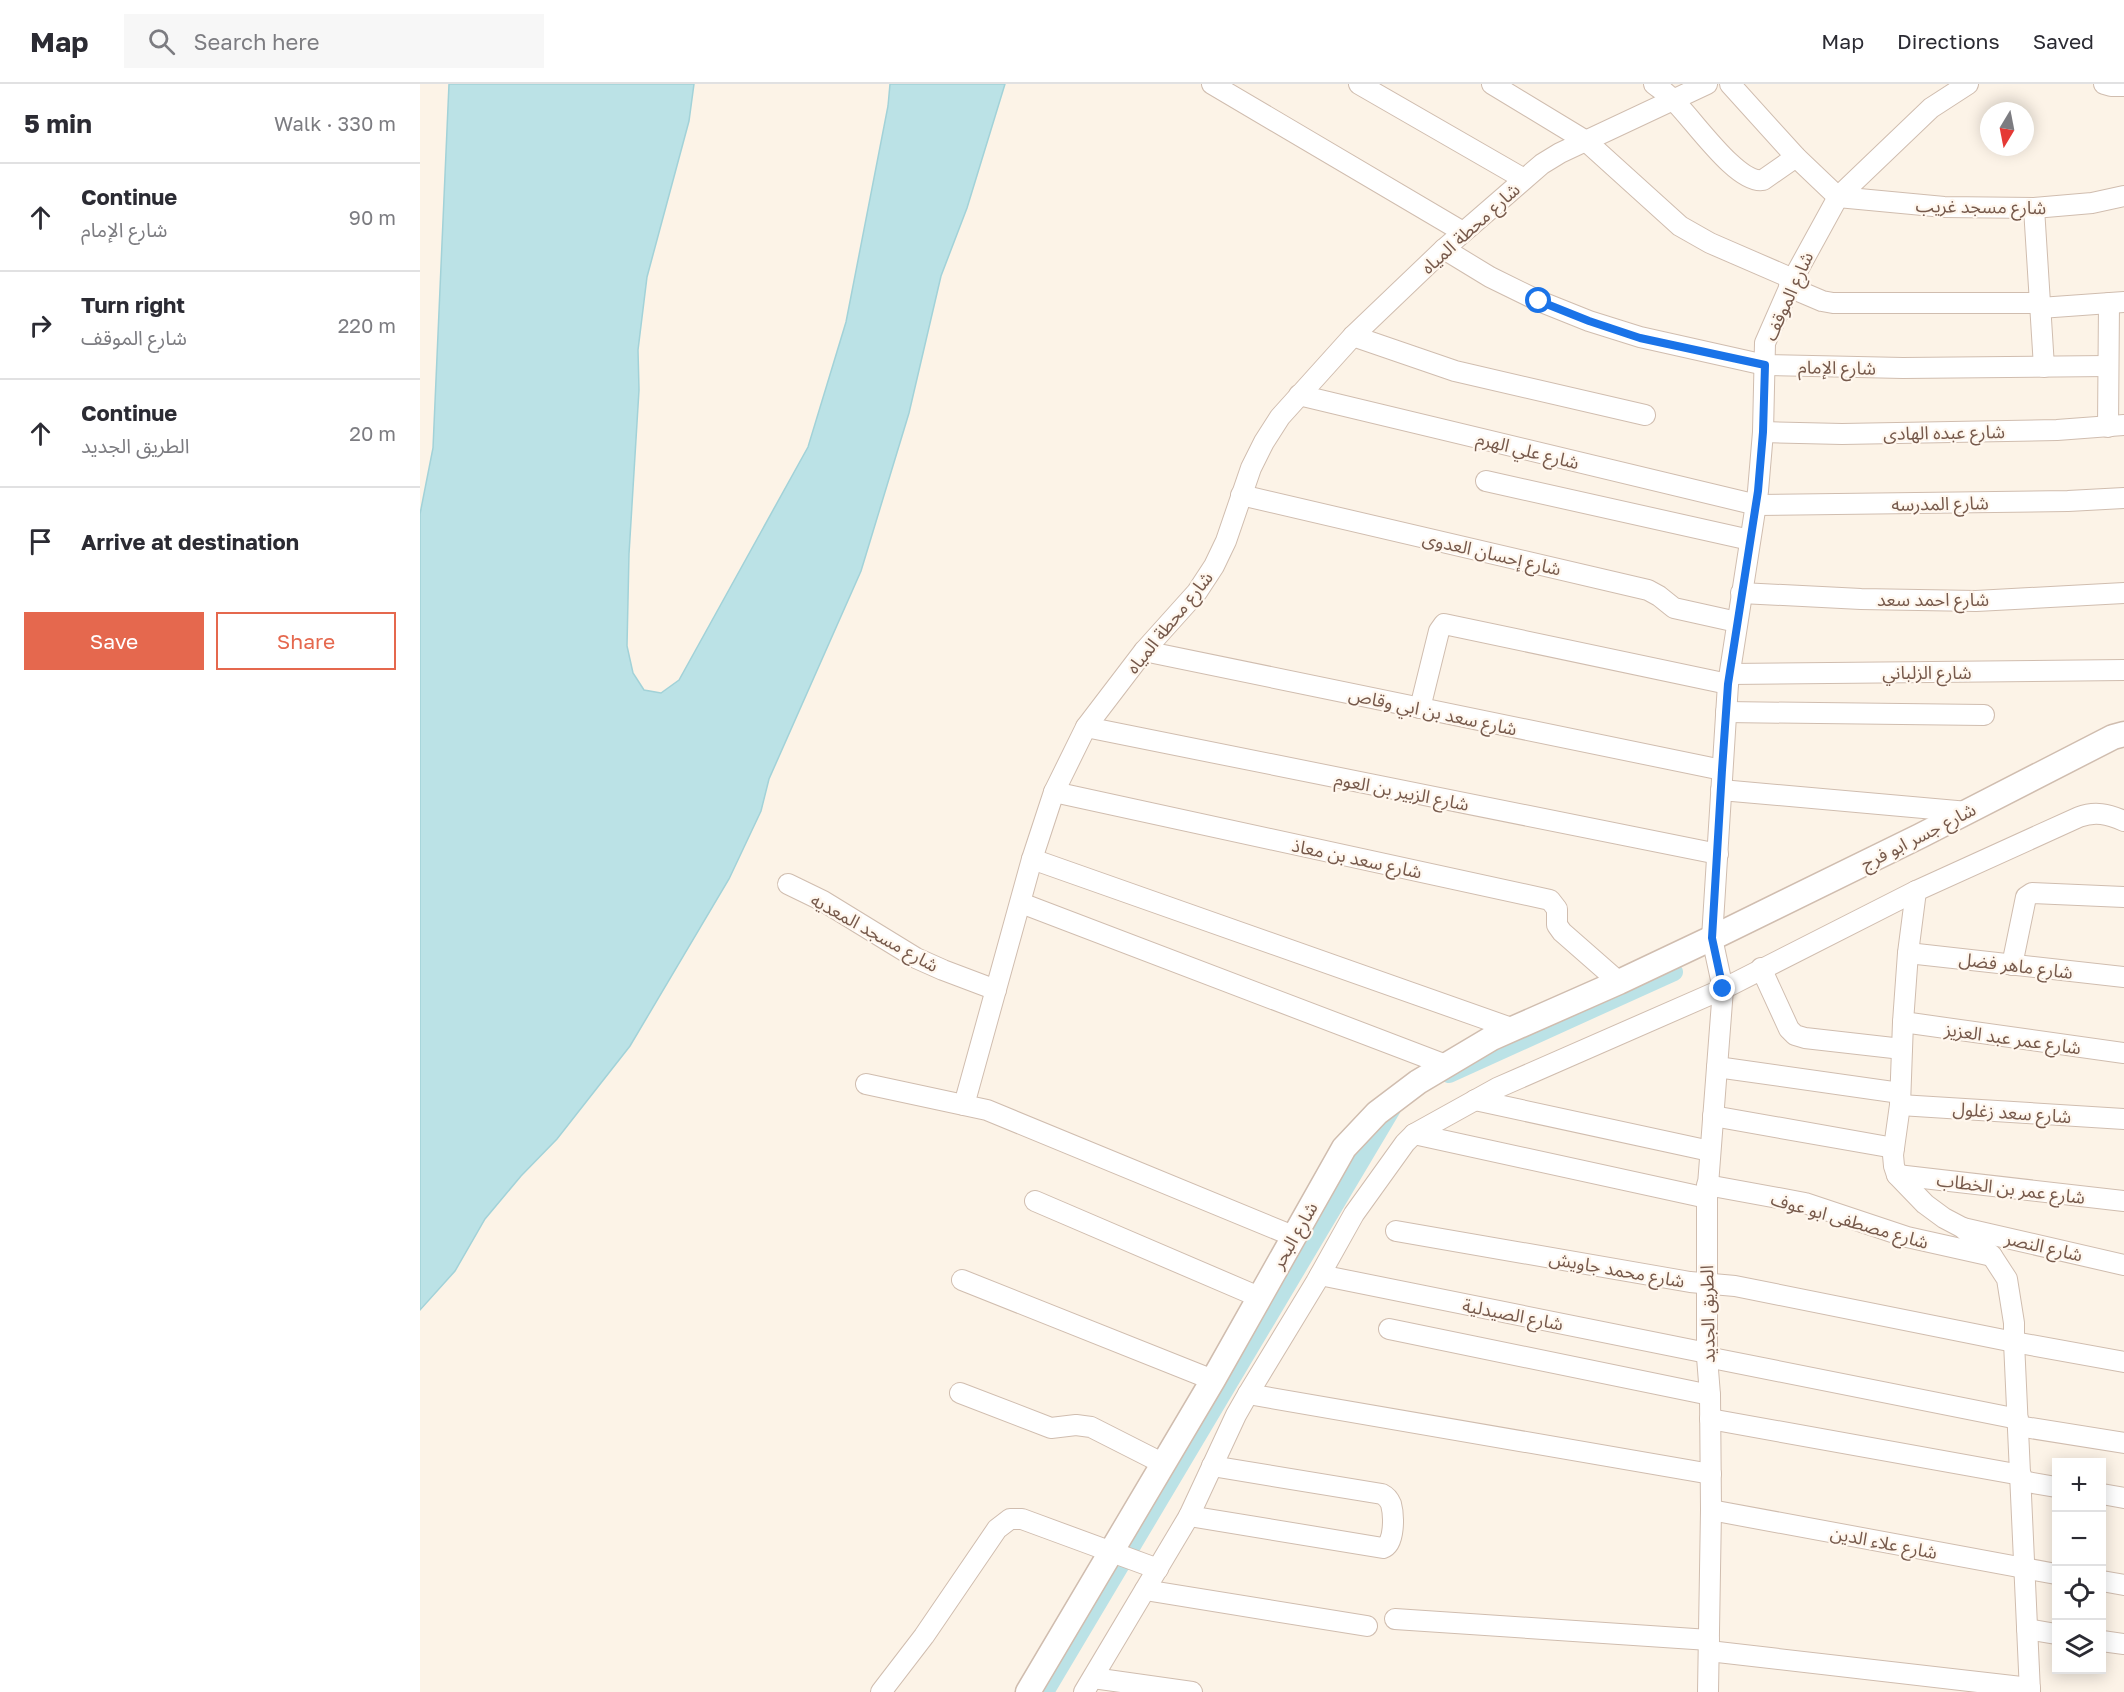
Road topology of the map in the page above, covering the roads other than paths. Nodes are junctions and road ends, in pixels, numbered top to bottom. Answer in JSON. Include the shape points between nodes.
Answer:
{"nodes":[{"id":1,"x":1212,"y":84,"type":"edge"},
{"id":2,"x":1359,"y":84,"type":"edge"},
{"id":3,"x":1492,"y":84,"type":"edge"},
{"id":4,"x":1654,"y":84,"type":"edge"},
{"id":5,"x":1707,"y":84,"type":"edge"},
{"id":6,"x":1731,"y":84,"type":"edge"},
{"id":7,"x":1968,"y":84,"type":"edge"},
{"id":8,"x":2104,"y":84,"type":"edge"},
{"id":9,"x":2124,"y":86,"type":"edge"},
{"id":10,"x":1675,"y":93,"type":"edge"},
{"id":11,"x":1586,"y":141,"type":"junction"},
{"id":12,"x":1796,"y":157,"type":"junction"},
{"id":13,"x":1524,"y":179,"type":"junction"},
{"id":14,"x":2124,"y":196,"type":"edge"},
{"id":15,"x":1838,"y":197,"type":"junction"},
{"id":16,"x":2034,"y":208,"type":"junction"},
{"id":17,"x":1463,"y":232,"type":"junction"},
{"id":18,"x":1444,"y":249,"type":"junction"},
{"id":19,"x":1791,"y":283,"type":"junction"},
{"id":20,"x":2116,"y":303,"type":"edge"},
{"id":21,"x":2040,"y":305,"type":"junction"},
{"id":22,"x":1353,"y":336,"type":"junction"},
{"id":23,"x":1765,"y":365,"type":"junction"},
{"id":24,"x":2108,"y":366,"type":"junction"},
{"id":25,"x":2044,"y":367,"type":"junction"},
{"id":26,"x":1299,"y":395,"type":"junction"},
{"id":27,"x":1645,"y":415,"type":"dead end"},
{"id":28,"x":2116,"y":426,"type":"edge"},
{"id":29,"x":1763,"y":432,"type":"junction"},
{"id":30,"x":1486,"y":481,"type":"dead end"},
{"id":31,"x":1241,"y":495,"type":"junction"},
{"id":32,"x":2124,"y":498,"type":"edge"},
{"id":33,"x":1757,"y":505,"type":"junction"},
{"id":34,"x":1750,"y":540,"type":"junction"},
{"id":35,"x":1741,"y":593,"type":"junction"},
{"id":36,"x":2124,"y":593,"type":"edge"},
{"id":37,"x":1737,"y":622,"type":"junction"},
{"id":38,"x":1144,"y":651,"type":"junction"},
{"id":39,"x":2124,"y":670,"type":"edge"},
{"id":40,"x":1729,"y":679,"type":"junction"},
{"id":41,"x":1420,"y":708,"type":"junction"},
{"id":42,"x":1726,"y":712,"type":"junction"},
{"id":43,"x":1984,"y":715,"type":"dead end"},
{"id":44,"x":1086,"y":727,"type":"junction"},
{"id":45,"x":2120,"y":741,"type":"edge"},
{"id":46,"x":1722,"y":780,"type":"junction"},
{"id":47,"x":1054,"y":792,"type":"junction"},
{"id":48,"x":1968,"y":812,"type":"junction"},
{"id":49,"x":2124,"y":821,"type":"edge"},
{"id":50,"x":1718,"y":854,"type":"junction"},
{"id":51,"x":1032,"y":859,"type":"junction"},
{"id":52,"x":788,"y":884,"type":"dead end"},
{"id":53,"x":1916,"y":891,"type":"junction"},
{"id":54,"x":2124,"y":897,"type":"edge"},
{"id":55,"x":1021,"y":903,"type":"junction"},
{"id":56,"x":1712,"y":938,"type":"junction"},
{"id":57,"x":1908,"y":952,"type":"junction"},
{"id":58,"x":2012,"y":964,"type":"junction"},
{"id":59,"x":1761,"y":968,"type":"junction"},
{"id":60,"x":2124,"y":977,"type":"edge"},
{"id":61,"x":1619,"y":982,"type":"junction"},
{"id":62,"x":1723,"y":989,"type":"junction"},
{"id":63,"x":996,"y":990,"type":"junction"},
{"id":64,"x":1903,"y":1022,"type":"junction"},
{"id":65,"x":1514,"y":1029,"type":"junction"},
{"id":66,"x":1902,"y":1049,"type":"junction"},
{"id":67,"x":2124,"y":1053,"type":"edge"},
{"id":68,"x":1446,"y":1065,"type":"junction"},
{"id":69,"x":1717,"y":1067,"type":"junction"},
{"id":70,"x":866,"y":1084,"type":"dead end"},
{"id":71,"x":1900,"y":1099,"type":"junction"},
{"id":72,"x":1475,"y":1100,"type":"junction"},
{"id":73,"x":964,"y":1105,"type":"junction"},
{"id":74,"x":1713,"y":1116,"type":"junction"},
{"id":75,"x":2124,"y":1119,"type":"edge"},
{"id":76,"x":1414,"y":1134,"type":"junction"},
{"id":77,"x":1894,"y":1148,"type":"junction"},
{"id":78,"x":1710,"y":1150,"type":"junction"},
{"id":79,"x":1897,"y":1175,"type":"junction"},
{"id":80,"x":1707,"y":1192,"type":"junction"},
{"id":81,"x":1035,"y":1201,"type":"dead end"},
{"id":82,"x":2124,"y":1201,"type":"edge"},
{"id":83,"x":1963,"y":1228,"type":"junction"},
{"id":84,"x":1396,"y":1231,"type":"dead end"},
{"id":85,"x":1293,"y":1236,"type":"junction"},
{"id":86,"x":1992,"y":1256,"type":"junction"},
{"id":87,"x":2124,"y":1265,"type":"edge"},
{"id":88,"x":1320,"y":1275,"type":"junction"},
{"id":89,"x":962,"y":1280,"type":"dead end"},
{"id":90,"x":1706,"y":1283,"type":"junction"},
{"id":91,"x":1260,"y":1297,"type":"junction"},
{"id":92,"x":1389,"y":1329,"type":"dead end"},
{"id":93,"x":2014,"y":1342,"type":"junction"},
{"id":94,"x":1707,"y":1355,"type":"junction"},
{"id":95,"x":2124,"y":1362,"type":"edge"},
{"id":96,"x":1213,"y":1380,"type":"junction"},
{"id":97,"x":960,"y":1393,"type":"dead end"},
{"id":98,"x":1248,"y":1394,"type":"junction"},
{"id":99,"x":1710,"y":1395,"type":"junction"},
{"id":100,"x":1710,"y":1419,"type":"junction"},
{"id":101,"x":2018,"y":1423,"type":"junction"},
{"id":102,"x":2124,"y":1443,"type":"edge"},
{"id":103,"x":1164,"y":1464,"type":"junction"},
{"id":104,"x":1212,"y":1466,"type":"junction"},
{"id":105,"x":1711,"y":1474,"type":"junction"},
{"id":106,"x":2021,"y":1478,"type":"junction"},
{"id":107,"x":2052,"y":1486,"type":"edge"},
{"id":108,"x":2106,"y":1495,"type":"edge"},
{"id":109,"x":2124,"y":1498,"type":"edge"},
{"id":110,"x":1711,"y":1510,"type":"junction"},
{"id":111,"x":1189,"y":1515,"type":"junction"},
{"id":112,"x":1111,"y":1552,"type":"junction"},
{"id":113,"x":1158,"y":1569,"type":"junction"},
{"id":114,"x":2026,"y":1569,"type":"junction"},
{"id":115,"x":2052,"y":1573,"type":"edge"},
{"id":116,"x":2106,"y":1582,"type":"edge"},
{"id":117,"x":2124,"y":1585,"type":"edge"},
{"id":118,"x":1145,"y":1590,"type":"junction"},
{"id":119,"x":1395,"y":1619,"type":"dead end"},
{"id":120,"x":1366,"y":1626,"type":"dead end"},
{"id":121,"x":2027,"y":1629,"type":"junction"},
{"id":122,"x":2052,"y":1633,"type":"edge"},
{"id":123,"x":2106,"y":1642,"type":"edge"},
{"id":124,"x":2124,"y":1644,"type":"edge"},
{"id":125,"x":1709,"y":1645,"type":"junction"},
{"id":126,"x":1089,"y":1685,"type":"edge"},
{"id":127,"x":2030,"y":1690,"type":"edge"},
{"id":128,"x":881,"y":1692,"type":"edge"},
{"id":129,"x":1028,"y":1692,"type":"edge"},
{"id":130,"x":1192,"y":1692,"type":"edge"},
{"id":131,"x":1708,"y":1692,"type":"edge"}],
"edges":[{"from":1,"to":17,"type":"street"},
{"from":2,"to":13,"type":"street"},
{"from":3,"to":11,"type":"street"},
{"from":4,"to":10,"type":"street"},
{"from":5,"to":10,"type":"street","name":"شارع محطة المياه"},
{"from":6,"to":12,"type":"street"},
{"from":7,"to":15,"type":"street","name":"شارع الموقف","via":[[1932,108]]},
{"from":8,"to":9,"type":"street"},
{"from":10,"to":11,"type":"street","name":"شارع محطة المياه"},
{"from":10,"to":12,"type":"street","via":[[1710,143],[1748,178],[1763,180]]},
{"from":11,"to":13,"type":"street","name":"شارع محطة المياه","via":[[1552,158]]},
{"from":11,"to":19,"type":"street","via":[[1680,226]]},
{"from":12,"to":15,"type":"street"},
{"from":13,"to":17,"type":"street","name":"شارع محطة المياه"},
{"from":14,"to":16,"type":"street","name":"شارع مسجد غريب"},
{"from":15,"to":16,"type":"street","name":"شارع مسجد غريب","via":[[1944,207]]},
{"from":15,"to":19,"type":"street","name":"شارع الموقف"},
{"from":16,"to":21,"type":"street"},
{"from":17,"to":18,"type":"street","name":"شارع محطة المياه"},
{"from":18,"to":22,"type":"street","name":"شارع محطة المياه"},
{"from":18,"to":23,"type":"street","name":"شارع الإمام","via":[[1500,282],[1589,321],[1640,338]]},
{"from":19,"to":21,"type":"street","via":[[1833,303]]},
{"from":19,"to":23,"type":"street","name":"شارع الموقف","via":[[1765,343]]},
{"from":20,"to":21,"type":"street"},
{"from":20,"to":24,"type":"street"},
{"from":21,"to":25,"type":"street"},
{"from":22,"to":26,"type":"street","name":"شارع محطة المياه"},
{"from":22,"to":27,"type":"street","via":[[1455,371]]},
{"from":23,"to":25,"type":"street","name":"شارع الإمام"},
{"from":23,"to":29,"type":"street","name":"شارع الموقف"},
{"from":24,"to":25,"type":"street","name":"شارع الإمام"},
{"from":24,"to":28,"type":"street"},
{"from":26,"to":31,"type":"street","name":"شارع محطة المياه","via":[[1264,442]]},
{"from":26,"to":33,"type":"street","name":"شارع علي الهرم"},
{"from":28,"to":29,"type":"street","name":"شارع عبده الهادى","via":[[1866,434]]},
{"from":29,"to":33,"type":"street","name":"شارع الموقف"},
{"from":30,"to":34,"type":"street"},
{"from":31,"to":37,"type":"street","name":"شارع إحسان العدوى","via":[[1648,590],[1674,608]]},
{"from":31,"to":38,"type":"street","name":"شارع محطة المياه","via":[[1214,566],[1197,592]]},
{"from":32,"to":33,"type":"street","name":"شارع المدرسه"},
{"from":33,"to":34,"type":"street","name":"شارع الموقف"},
{"from":34,"to":35,"type":"street","name":"شارع الموقف"},
{"from":35,"to":36,"type":"street","name":"شارع احمد سعد","via":[[1976,601]]},
{"from":35,"to":37,"type":"street","name":"شارع الموقف"},
{"from":37,"to":40,"type":"street","name":"شارع الموقف"},
{"from":38,"to":41,"type":"street","name":"شارع سعد بن ابي وقاص"},
{"from":38,"to":44,"type":"street","name":"شارع محطة المياه"},
{"from":39,"to":40,"type":"street","name":"شارع الزلباني"},
{"from":40,"to":41,"type":"street","name":"شارع الزلباني","via":[[1448,623],[1441,626]]},
{"from":40,"to":42,"type":"street","name":"شارع الموقف"},
{"from":41,"to":46,"type":"street","name":"شارع سعد بن ابي وقاص"},
{"from":42,"to":43,"type":"street"},
{"from":42,"to":46,"type":"street","name":"شارع الموقف"},
{"from":44,"to":47,"type":"street","name":"شارع محطة المياه"},
{"from":44,"to":50,"type":"street","name":"شارع الزبير بن العوم"},
{"from":45,"to":48,"type":"street","name":"شارع جسر ابو فرج"},
{"from":46,"to":48,"type":"street","name":"شارع سعد بن ابي وقاص"},
{"from":46,"to":50,"type":"street","name":"شارع الموقف"},
{"from":47,"to":51,"type":"street","name":"شارع محطة المياه"},
{"from":47,"to":61,"type":"street","name":"شارع سعد بن معاذ","via":[[1550,900],[1557,909],[1557,925],[1562,932]]},
{"from":48,"to":56,"type":"street","name":"شارع جسر ابو فرج"},
{"from":49,"to":53,"type":"street","via":[[2090,813]]},
{"from":50,"to":56,"type":"street","name":"شارع الموقف"},
{"from":51,"to":55,"type":"street","name":"شارع محطة المياه"},
{"from":51,"to":65,"type":"street"},
{"from":52,"to":63,"type":"street","name":"شارع مسجد المعديه","via":[[916,957]]},
{"from":53,"to":57,"type":"street"},
{"from":53,"to":59,"type":"street"},
{"from":54,"to":58,"type":"street","via":[[2032,893],[2026,897]]},
{"from":55,"to":63,"type":"street","name":"شارع محطة المياه"},
{"from":55,"to":68,"type":"street"},
{"from":56,"to":61,"type":"street","name":"شارع البحر"},
{"from":56,"to":62,"type":"street","name":"الطريق الجديد"},
{"from":57,"to":58,"type":"street","name":"شارع ماهر فضل"},
{"from":57,"to":64,"type":"street"},
{"from":58,"to":60,"type":"street","name":"شارع ماهر فضل"},
{"from":59,"to":62,"type":"street"},
{"from":59,"to":66,"type":"street","via":[[1788,1029],[1795,1035]]},
{"from":61,"to":65,"type":"street","name":"شارع البحر"},
{"from":62,"to":69,"type":"street","name":"الطريق الجديد"},
{"from":62,"to":72,"type":"street"},
{"from":63,"to":73,"type":"street","name":"شارع محطة المياه"},
{"from":64,"to":66,"type":"street"},
{"from":64,"to":67,"type":"street","name":"شارع عمر عبد العزيز"},
{"from":65,"to":68,"type":"street","name":"شارع البحر"},
{"from":66,"to":71,"type":"street"},
{"from":68,"to":85,"type":"street","name":"شارع البحر","via":[[1377,1113],[1344,1148]]},
{"from":69,"to":71,"type":"street","name":"شارع سعد زغلول"},
{"from":69,"to":74,"type":"street","name":"الطريق الجديد"},
{"from":70,"to":73,"type":"street"},
{"from":71,"to":75,"type":"street","name":"شارع سعد زغلول"},
{"from":71,"to":77,"type":"street"},
{"from":72,"to":76,"type":"street"},
{"from":72,"to":78,"type":"street"},
{"from":73,"to":85,"type":"street","via":[[987,1110]]},
{"from":74,"to":77,"type":"street"},
{"from":74,"to":78,"type":"street","name":"الطريق الجديد"},
{"from":76,"to":80,"type":"street","name":"شارع مصطفى ابو عوف"},
{"from":76,"to":88,"type":"street","via":[[1354,1214]]},
{"from":77,"to":79,"type":"street"},
{"from":78,"to":80,"type":"street","name":"الطريق الجديد"},
{"from":79,"to":82,"type":"street","name":"شارع عمر بن الخطاب"},
{"from":79,"to":83,"type":"street","via":[[1925,1204]]},
{"from":80,"to":86,"type":"street","name":"شارع مصطفى ابو عوف","via":[[1805,1203],[1907,1237]]},
{"from":80,"to":90,"type":"street","name":"الطريق الجديد"},
{"from":81,"to":91,"type":"street"},
{"from":83,"to":86,"type":"street"},
{"from":83,"to":87,"type":"street","name":"شارع النصر"},
{"from":84,"to":90,"type":"street","name":"شارع محمد جاويش"},
{"from":85,"to":91,"type":"street","name":"شارع البحر"},
{"from":86,"to":93,"type":"street","via":[[2007,1278]]},
{"from":88,"to":94,"type":"street","name":"شارع الصيدلية"},
{"from":88,"to":98,"type":"street"},
{"from":89,"to":96,"type":"street"},
{"from":90,"to":93,"type":"street","name":"شارع محمد جاويش","via":[[1811,1300]]},
{"from":90,"to":94,"type":"street","name":"الطريق الجديد"},
{"from":91,"to":96,"type":"street","name":"شارع البحر"},
{"from":92,"to":99,"type":"street"},
{"from":93,"to":95,"type":"street","name":"شارع محمد جاويش"},
{"from":93,"to":101,"type":"street"},
{"from":94,"to":99,"type":"street","name":"الطريق الجديد"},
{"from":94,"to":101,"type":"street","name":"شارع الصيدلية"},
{"from":96,"to":103,"type":"street","name":"شارع البحر"},
{"from":97,"to":103,"type":"street","via":[[1051,1428],[1091,1427]]},
{"from":98,"to":104,"type":"street"},
{"from":98,"to":105,"type":"street"},
{"from":99,"to":100,"type":"street","name":"الطريق الجديد"},
{"from":100,"to":105,"type":"street","name":"الطريق الجديد"},
{"from":100,"to":106,"type":"street"},
{"from":101,"to":102,"type":"street","name":"شارع الصيدلية"},
{"from":101,"to":106,"type":"street"},
{"from":103,"to":112,"type":"street","name":"شارع البحر"},
{"from":104,"to":111,"type":"street"},
{"from":104,"to":111,"type":"street","via":[[1382,1494],[1392,1505],[1392,1540],[1383,1548]]},
{"from":105,"to":110,"type":"street","name":"الطريق الجديد"},
{"from":106,"to":107,"type":"street"},
{"from":106,"to":114,"type":"street"},
{"from":108,"to":109,"type":"street"},
{"from":110,"to":114,"type":"street","name":"شارع علاء الدين"},
{"from":110,"to":125,"type":"street","name":"الطريق الجديد"},
{"from":111,"to":113,"type":"street"},
{"from":112,"to":113,"type":"street"},
{"from":112,"to":128,"type":"street","via":[[1022,1519],[1004,1522]]},
{"from":112,"to":129,"type":"street","name":"شارع البحر"},
{"from":113,"to":118,"type":"street"},
{"from":114,"to":115,"type":"street","name":"شارع علاء الدين"},
{"from":114,"to":121,"type":"street"},
{"from":116,"to":117,"type":"street"},
{"from":118,"to":120,"type":"street"},
{"from":118,"to":126,"type":"street"},
{"from":119,"to":125,"type":"street"},
{"from":121,"to":122,"type":"street"},
{"from":121,"to":127,"type":"street"},
{"from":123,"to":124,"type":"street"},
{"from":125,"to":127,"type":"street"},
{"from":125,"to":131,"type":"street","name":"الطريق الجديد"},
{"from":126,"to":130,"type":"street"}]}
